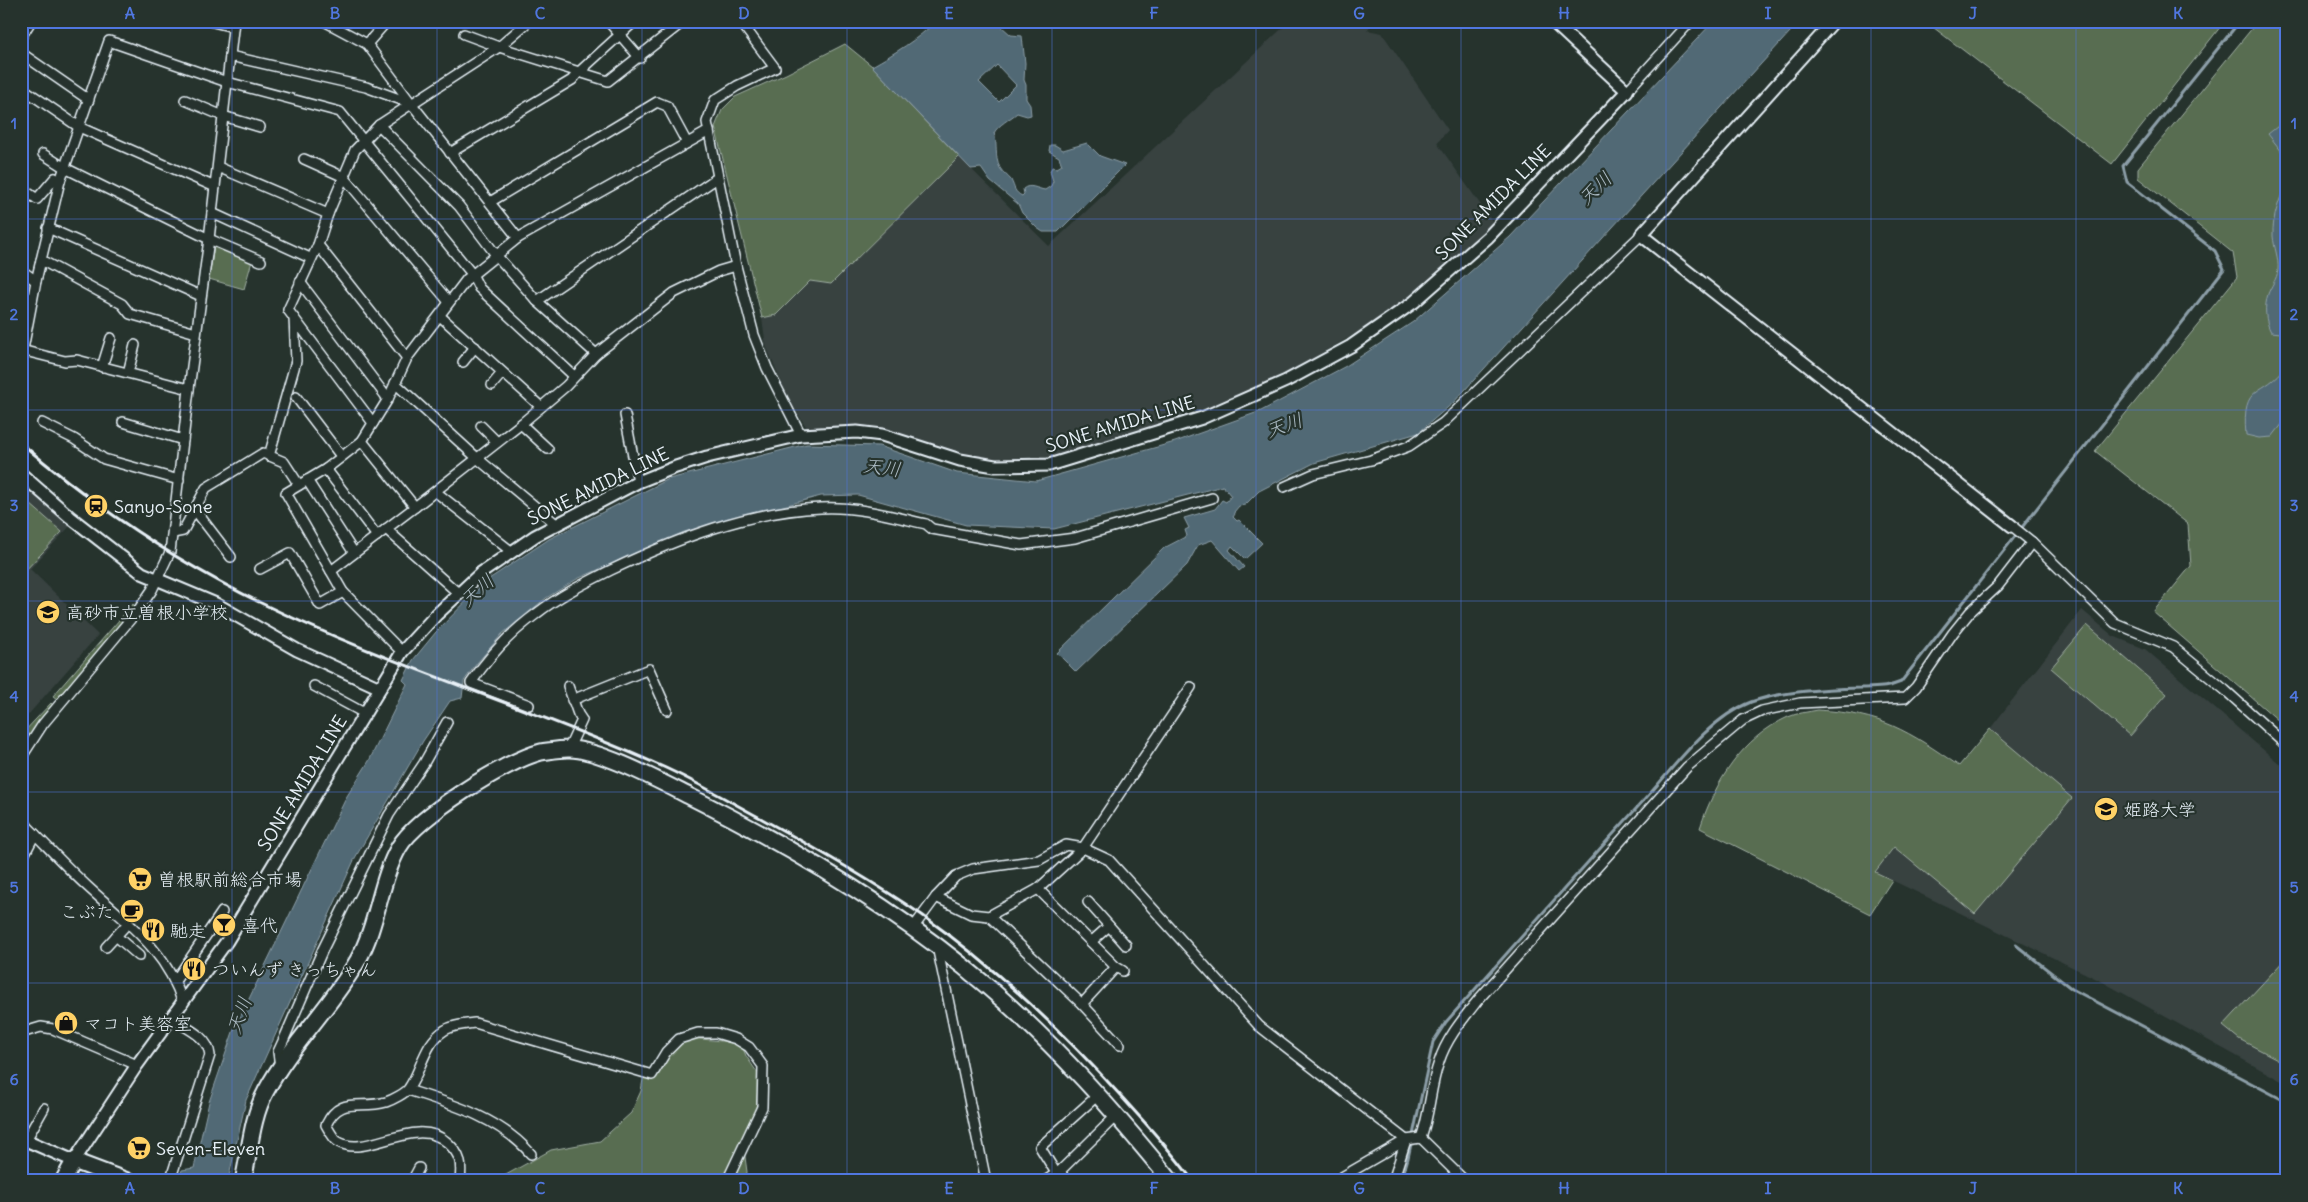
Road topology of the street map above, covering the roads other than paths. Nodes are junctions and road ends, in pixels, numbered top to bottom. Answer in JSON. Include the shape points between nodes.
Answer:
{"nodes":[{"id":1,"x":31,"y":21,"type":"edge"},
{"id":2,"x":210,"y":21,"type":"edge"},
{"id":3,"x":324,"y":21,"type":"edge"},
{"id":4,"x":387,"y":21,"type":"edge"},
{"id":5,"x":529,"y":21,"type":"edge"},
{"id":6,"x":608,"y":21,"type":"edge"},
{"id":7,"x":635,"y":21,"type":"edge"},
{"id":8,"x":684,"y":21,"type":"edge"},
{"id":9,"x":740,"y":21,"type":"edge"},
{"id":10,"x":1552,"y":21,"type":"edge"},
{"id":11,"x":1691,"y":21,"type":"edge"},
{"id":12,"x":1834,"y":21,"type":"edge"},
{"id":13,"x":234,"y":24,"type":"edge"},
{"id":14,"x":464,"y":34,"type":"dead end"},
{"id":15,"x":620,"y":34,"type":"junction"},
{"id":16,"x":21,"y":37,"type":"edge"},
{"id":17,"x":368,"y":44,"type":"junction"},
{"id":18,"x":499,"y":47,"type":"junction"},
{"id":19,"x":21,"y":53,"type":"edge"},
{"id":20,"x":230,"y":56,"type":"junction"},
{"id":21,"x":640,"y":58,"type":"junction"},
{"id":22,"x":578,"y":73,"type":"junction"},
{"id":23,"x":227,"y":82,"type":"junction"},
{"id":24,"x":25,"y":90,"type":"dead end"},
{"id":25,"x":1626,"y":91,"type":"junction"},
{"id":26,"x":89,"y":100,"type":"junction"},
{"id":27,"x":184,"y":100,"type":"dead end"},
{"id":28,"x":411,"y":103,"type":"junction"},
{"id":29,"x":223,"y":116,"type":"junction"},
{"id":30,"x":379,"y":125,"type":"junction"},
{"id":31,"x":79,"y":127,"type":"junction"},
{"id":32,"x":260,"y":127,"type":"dead end"},
{"id":33,"x":709,"y":131,"type":"junction"},
{"id":34,"x":364,"y":141,"type":"junction"},
{"id":35,"x":687,"y":143,"type":"junction"},
{"id":36,"x":450,"y":153,"type":"junction"},
{"id":37,"x":42,"y":154,"type":"dead end"},
{"id":38,"x":304,"y":160,"type":"dead end"},
{"id":39,"x":218,"y":167,"type":"junction"},
{"id":40,"x":65,"y":168,"type":"junction"},
{"id":41,"x":344,"y":177,"type":"junction"},
{"id":42,"x":717,"y":178,"type":"junction"},
{"id":43,"x":60,"y":181,"type":"junction"},
{"id":44,"x":215,"y":187,"type":"junction"},
{"id":45,"x":21,"y":188,"type":"edge"},
{"id":46,"x":490,"y":202,"type":"junction"},
{"id":47,"x":212,"y":213,"type":"junction"},
{"id":48,"x":328,"y":214,"type":"junction"},
{"id":49,"x":48,"y":228,"type":"junction"},
{"id":50,"x":1641,"y":235,"type":"junction"},
{"id":51,"x":518,"y":238,"type":"junction"},
{"id":52,"x":210,"y":239,"type":"junction"},
{"id":53,"x":318,"y":245,"type":"junction"},
{"id":54,"x":496,"y":255,"type":"junction"},
{"id":55,"x":310,"y":258,"type":"junction"},
{"id":56,"x":41,"y":260,"type":"junction"},
{"id":57,"x":261,"y":261,"type":"dead end"},
{"id":58,"x":736,"y":266,"type":"junction"},
{"id":59,"x":21,"y":270,"type":"edge"},
{"id":60,"x":472,"y":274,"type":"junction"},
{"id":61,"x":36,"y":281,"type":"junction"},
{"id":62,"x":300,"y":282,"type":"junction"},
{"id":63,"x":201,"y":296,"type":"junction"},
{"id":64,"x":537,"y":301,"type":"junction"},
{"id":65,"x":449,"y":302,"type":"junction"},
{"id":66,"x":440,"y":316,"type":"junction"},
{"id":67,"x":294,"y":318,"type":"junction"},
{"id":68,"x":196,"y":333,"type":"junction"},
{"id":69,"x":111,"y":338,"type":"dead end"},
{"id":70,"x":135,"y":345,"type":"dead end"},
{"id":71,"x":475,"y":348,"type":"junction"},
{"id":72,"x":22,"y":353,"type":"edge"},
{"id":73,"x":596,"y":354,"type":"junction"},
{"id":74,"x":408,"y":358,"type":"junction"},
{"id":75,"x":463,"y":362,"type":"dead end"},
{"id":76,"x":102,"y":367,"type":"junction"},
{"id":77,"x":128,"y":373,"type":"junction"},
{"id":78,"x":502,"y":373,"type":"junction"},
{"id":79,"x":574,"y":376,"type":"junction"},
{"id":80,"x":394,"y":383,"type":"junction"},
{"id":81,"x":492,"y":385,"type":"dead end"},
{"id":82,"x":188,"y":389,"type":"junction"},
{"id":83,"x":296,"y":397,"type":"dead end"},
{"id":84,"x":388,"y":399,"type":"junction"},
{"id":85,"x":540,"y":406,"type":"junction"},
{"id":86,"x":625,"y":415,"type":"dead end"},
{"id":87,"x":123,"y":422,"type":"dead end"},
{"id":88,"x":42,"y":423,"type":"dead end"},
{"id":89,"x":373,"y":423,"type":"junction"},
{"id":90,"x":521,"y":424,"type":"junction"},
{"id":91,"x":481,"y":426,"type":"dead end"},
{"id":92,"x":801,"y":436,"type":"junction"},
{"id":93,"x":183,"y":440,"type":"junction"},
{"id":94,"x":362,"y":441,"type":"junction"},
{"id":95,"x":497,"y":442,"type":"junction"},
{"id":96,"x":548,"y":449,"type":"dead end"},
{"id":97,"x":269,"y":456,"type":"junction"},
{"id":98,"x":341,"y":456,"type":"junction"},
{"id":99,"x":476,"y":458,"type":"junction"},
{"id":100,"x":326,"y":470,"type":"junction"},
{"id":101,"x":21,"y":474,"type":"edge"},
{"id":102,"x":179,"y":480,"type":"junction"},
{"id":103,"x":303,"y":482,"type":"junction"},
{"id":104,"x":638,"y":482,"type":"junction"},
{"id":105,"x":1284,"y":487,"type":"dead end"},
{"id":106,"x":436,"y":492,"type":"junction"},
{"id":107,"x":1212,"y":498,"type":"dead end"},
{"id":108,"x":415,"y":507,"type":"junction"},
{"id":109,"x":195,"y":510,"type":"junction"},
{"id":110,"x":556,"y":524,"type":"junction"},
{"id":111,"x":2012,"y":526,"type":"joint"},
{"id":112,"x":386,"y":529,"type":"junction"},
{"id":113,"x":173,"y":533,"type":"junction"},
{"id":114,"x":376,"y":536,"type":"junction"},
{"id":115,"x":2032,"y":542,"type":"junction"},
{"id":116,"x":512,"y":552,"type":"junction"},
{"id":117,"x":354,"y":553,"type":"junction"},
{"id":118,"x":231,"y":557,"type":"dead end"},
{"id":119,"x":260,"y":569,"type":"dead end"},
{"id":120,"x":331,"y":570,"type":"junction"},
{"id":121,"x":157,"y":580,"type":"junction"},
{"id":122,"x":343,"y":592,"type":"junction"},
{"id":123,"x":458,"y":593,"type":"junction"},
{"id":124,"x":402,"y":652,"type":"junction"},
{"id":125,"x":314,"y":686,"type":"dead end"},
{"id":126,"x":568,"y":686,"type":"dead end"},
{"id":127,"x":1191,"y":687,"type":"dead end"},
{"id":128,"x":380,"y":688,"type":"junction"},
{"id":129,"x":572,"y":700,"type":"junction"},
{"id":130,"x":529,"y":705,"type":"dead end"},
{"id":131,"x":667,"y":710,"type":"dead end"},
{"id":132,"x":364,"y":714,"type":"junction"},
{"id":133,"x":447,"y":722,"type":"dead end"},
{"id":134,"x":2287,"y":746,"type":"edge"},
{"id":135,"x":569,"y":748,"type":"junction"},
{"id":136,"x":21,"y":758,"type":"edge"},
{"id":137,"x":21,"y":819,"type":"edge"},
{"id":138,"x":32,"y":830,"type":"junction"},
{"id":139,"x":1083,"y":848,"type":"junction"},
{"id":140,"x":21,"y":861,"type":"edge"},
{"id":141,"x":1038,"y":889,"type":"junction"},
{"id":142,"x":936,"y":897,"type":"junction"},
{"id":143,"x":1088,"y":902,"type":"dead end"},
{"id":144,"x":222,"y":912,"type":"dead end"},
{"id":145,"x":989,"y":916,"type":"junction"},
{"id":146,"x":128,"y":923,"type":"junction"},
{"id":147,"x":1108,"y":926,"type":"junction"},
{"id":148,"x":912,"y":928,"type":"junction"},
{"id":149,"x":116,"y":936,"type":"junction"},
{"id":150,"x":1091,"y":942,"type":"junction"},
{"id":151,"x":1126,"y":945,"type":"dead end"},
{"id":152,"x":937,"y":946,"type":"junction"},
{"id":153,"x":106,"y":947,"type":"dead end"},
{"id":154,"x":139,"y":956,"type":"dead end"},
{"id":155,"x":175,"y":981,"type":"junction"},
{"id":156,"x":183,"y":1004,"type":"junction"},
{"id":157,"x":1082,"y":1004,"type":"junction"},
{"id":158,"x":172,"y":1019,"type":"junction"},
{"id":159,"x":21,"y":1033,"type":"edge"},
{"id":160,"x":1120,"y":1045,"type":"dead end"},
{"id":161,"x":137,"y":1065,"type":"junction"},
{"id":162,"x":280,"y":1068,"type":"junction"},
{"id":163,"x":408,"y":1090,"type":"junction"},
{"id":164,"x":1098,"y":1094,"type":"junction"},
{"id":165,"x":44,"y":1108,"type":"dead end"},
{"id":166,"x":1117,"y":1115,"type":"junction"},
{"id":167,"x":1420,"y":1138,"type":"junction"},
{"id":168,"x":24,"y":1139,"type":"edge"},
{"id":169,"x":1406,"y":1140,"type":"junction"},
{"id":170,"x":531,"y":1154,"type":"dead end"},
{"id":171,"x":74,"y":1161,"type":"junction"},
{"id":172,"x":419,"y":1168,"type":"dead end"},
{"id":173,"x":1058,"y":1172,"type":"junction"},
{"id":174,"x":244,"y":1180,"type":"edge"},
{"id":175,"x":63,"y":1181,"type":"edge"},
{"id":176,"x":127,"y":1181,"type":"edge"},
{"id":177,"x":170,"y":1181,"type":"edge"},
{"id":178,"x":412,"y":1181,"type":"edge"},
{"id":179,"x":460,"y":1181,"type":"edge"},
{"id":180,"x":727,"y":1181,"type":"edge"},
{"id":181,"x":986,"y":1181,"type":"edge"},
{"id":182,"x":1044,"y":1181,"type":"edge"},
{"id":183,"x":1066,"y":1181,"type":"edge"},
{"id":184,"x":1171,"y":1181,"type":"edge"},
{"id":185,"x":1335,"y":1181,"type":"edge"},
{"id":186,"x":1394,"y":1181,"type":"edge"},
{"id":187,"x":1465,"y":1181,"type":"edge"}],
"edges":[{"from":1,"to":16,"type":"street"},
{"from":2,"to":13,"type":"street"},
{"from":3,"to":17,"type":"street"},
{"from":4,"to":17,"type":"street"},
{"from":5,"to":18,"type":"street"},
{"from":6,"to":15,"type":"street"},
{"from":7,"to":15,"type":"street"},
{"from":8,"to":21,"type":"street"},
{"from":9,"to":33,"type":"street","via":[[775,68],[716,100],[707,122]]},
{"from":10,"to":25,"type":"main road"},
{"from":11,"to":25,"type":"street"},
{"from":12,"to":50,"type":"main road"},
{"from":13,"to":20,"type":"street"},
{"from":14,"to":18,"type":"street"},
{"from":15,"to":21,"type":"street"},
{"from":15,"to":22,"type":"street"},
{"from":17,"to":28,"type":"street"},
{"from":18,"to":22,"type":"street"},
{"from":18,"to":28,"type":"street"},
{"from":19,"to":26,"type":"street"},
{"from":20,"to":23,"type":"street"},
{"from":20,"to":28,"type":"street","via":[[366,87]]},
{"from":21,"to":22,"type":"street","via":[[608,81]]},
{"from":22,"to":36,"type":"street","via":[[572,80]]},
{"from":23,"to":26,"type":"street","via":[[109,41]]},
{"from":23,"to":29,"type":"street"},
{"from":23,"to":34,"type":"street","via":[[340,112]]},
{"from":24,"to":31,"type":"street"},
{"from":25,"to":92,"type":"main road","name":"SONE AMIDA LINE","via":[[1488,237],[1414,302],[1351,346],[1286,381],[1202,418],[1049,465],[994,466],[960,460],[882,435],[857,432]]},
{"from":26,"to":31,"type":"street"},
{"from":27,"to":29,"type":"street"},
{"from":28,"to":30,"type":"street"},
{"from":28,"to":36,"type":"street"},
{"from":29,"to":32,"type":"street"},
{"from":29,"to":39,"type":"street"},
{"from":30,"to":34,"type":"street"},
{"from":30,"to":54,"type":"street","via":[[459,206]]},
{"from":31,"to":40,"type":"street"},
{"from":31,"to":44,"type":"street"},
{"from":33,"to":35,"type":"street"},
{"from":33,"to":42,"type":"street"},
{"from":34,"to":41,"type":"street","via":[[356,150]]},
{"from":34,"to":60,"type":"street"},
{"from":35,"to":46,"type":"street","via":[[667,106],[657,102]]},
{"from":35,"to":51,"type":"street"},
{"from":36,"to":46,"type":"street"},
{"from":37,"to":40,"type":"street"},
{"from":38,"to":41,"type":"street"},
{"from":39,"to":44,"type":"street"},
{"from":39,"to":48,"type":"street"},
{"from":40,"to":43,"type":"street"},
{"from":40,"to":52,"type":"street"},
{"from":41,"to":48,"type":"street"},
{"from":41,"to":65,"type":"street"},
{"from":42,"to":58,"type":"street"},
{"from":42,"to":64,"type":"street"},
{"from":43,"to":45,"type":"street","via":[[55,178],[37,199]]},
{"from":43,"to":49,"type":"street"},
{"from":44,"to":47,"type":"street"},
{"from":46,"to":51,"type":"street"},
{"from":47,"to":52,"type":"street"},
{"from":47,"to":55,"type":"street"},
{"from":48,"to":53,"type":"street"},
{"from":49,"to":56,"type":"street"},
{"from":49,"to":63,"type":"street"},
{"from":50,"to":105,"type":"street","via":[[1443,423],[1409,446],[1371,460],[1313,474]]},
{"from":50,"to":111,"type":"main road"},
{"from":51,"to":54,"type":"street"},
{"from":52,"to":57,"type":"street"},
{"from":52,"to":63,"type":"street"},
{"from":53,"to":55,"type":"street"},
{"from":53,"to":74,"type":"street"},
{"from":54,"to":60,"type":"street"},
{"from":54,"to":64,"type":"street"},
{"from":55,"to":62,"type":"street"},
{"from":56,"to":61,"type":"street"},
{"from":56,"to":68,"type":"street","via":[[122,304],[130,314]]},
{"from":58,"to":73,"type":"street","via":[[674,293]]},
{"from":58,"to":92,"type":"street","via":[[754,334]]},
{"from":59,"to":61,"type":"street"},
{"from":60,"to":65,"type":"street"},
{"from":60,"to":79,"type":"street","via":[[479,288]]},
{"from":61,"to":72,"type":"street"},
{"from":62,"to":67,"type":"street","via":[[288,310]]},
{"from":62,"to":84,"type":"street"},
{"from":63,"to":68,"type":"street"},
{"from":64,"to":73,"type":"street"},
{"from":65,"to":66,"type":"street"},
{"from":66,"to":71,"type":"street"},
{"from":66,"to":74,"type":"street"},
{"from":67,"to":89,"type":"street"},
{"from":67,"to":97,"type":"street","via":[[296,361]]},
{"from":68,"to":82,"type":"street"},
{"from":69,"to":76,"type":"street"},
{"from":70,"to":77,"type":"street"},
{"from":71,"to":75,"type":"street"},
{"from":71,"to":78,"type":"street"},
{"from":72,"to":76,"type":"street"},
{"from":73,"to":79,"type":"street"},
{"from":74,"to":80,"type":"street"},
{"from":76,"to":77,"type":"street"},
{"from":77,"to":82,"type":"street"},
{"from":78,"to":81,"type":"street"},
{"from":78,"to":85,"type":"street"},
{"from":79,"to":85,"type":"street"},
{"from":80,"to":84,"type":"street"},
{"from":80,"to":99,"type":"street"},
{"from":82,"to":93,"type":"street"},
{"from":83,"to":98,"type":"street"},
{"from":84,"to":89,"type":"street"},
{"from":85,"to":90,"type":"street"},
{"from":86,"to":104,"type":"street"},
{"from":87,"to":93,"type":"street"},
{"from":88,"to":102,"type":"street","via":[[104,459]]},
{"from":89,"to":94,"type":"street"},
{"from":90,"to":95,"type":"street"},
{"from":90,"to":96,"type":"street"},
{"from":91,"to":95,"type":"street"},
{"from":92,"to":104,"type":"main road","name":"SONE AMIDA LINE","via":[[707,457]]},
{"from":93,"to":102,"type":"street"},
{"from":94,"to":98,"type":"street"},
{"from":94,"to":108,"type":"street"},
{"from":95,"to":99,"type":"street"},
{"from":97,"to":103,"type":"street","via":[[284,462]]},
{"from":97,"to":109,"type":"street","via":[[262,453],[206,488]]},
{"from":98,"to":100,"type":"street"},
{"from":99,"to":106,"type":"street"},
{"from":99,"to":110,"type":"street"},
{"from":100,"to":103,"type":"street"},
{"from":100,"to":114,"type":"street"},
{"from":101,"to":121,"type":"main road","via":[[111,549],[142,573]]},
{"from":102,"to":113,"type":"street"},
{"from":103,"to":117,"type":"street"},
{"from":103,"to":120,"type":"street","via":[[286,493]]},
{"from":104,"to":110,"type":"main road","name":"SONE AMIDA LINE"},
{"from":106,"to":108,"type":"street"},
{"from":106,"to":116,"type":"street"},
{"from":107,"to":130,"type":"street","via":[[1075,538],[1021,545],[932,529],[926,524],[858,509],[782,511],[694,535],[653,550],[568,591],[535,614],[499,646],[471,683]]},
{"from":108,"to":112,"type":"street"},
{"from":109,"to":113,"type":"street","via":[[183,531]]},
{"from":109,"to":118,"type":"street"},
{"from":110,"to":116,"type":"main road","name":"SONE AMIDA LINE"},
{"from":111,"to":115,"type":"street"},
{"from":112,"to":114,"type":"street"},
{"from":112,"to":123,"type":"street"},
{"from":113,"to":121,"type":"street","via":[[170,552]]},
{"from":114,"to":117,"type":"street"},
{"from":115,"to":134,"type":"street","via":[[2115,623],[2173,647]]},
{"from":115,"to":167,"type":"street","via":[[1998,586],[1970,612],[1906,698],[1800,703],[1762,711],[1743,720],[1687,767],[1478,1000],[1455,1030],[1439,1062],[1428,1120]]},
{"from":116,"to":123,"type":"main road","name":"SONE AMIDA LINE"},
{"from":117,"to":120,"type":"street"},
{"from":119,"to":122,"type":"street","via":[[290,554],[320,605]]},
{"from":120,"to":122,"type":"street"},
{"from":121,"to":128,"type":"main road","via":[[216,604],[292,647]]},
{"from":121,"to":136,"type":"street","via":[[139,609],[43,724]]},
{"from":122,"to":124,"type":"street"},
{"from":123,"to":124,"type":"main road","name":"SONE AMIDA LINE"},
{"from":124,"to":128,"type":"main road","name":"SONE AMIDA LINE"},
{"from":125,"to":132,"type":"street"},
{"from":126,"to":129,"type":"street"},
{"from":127,"to":139,"type":"street"},
{"from":128,"to":132,"type":"main road","name":"SONE AMIDA LINE"},
{"from":129,"to":131,"type":"street","via":[[649,669]]},
{"from":129,"to":135,"type":"street","via":[[582,720]]},
{"from":132,"to":156,"type":"main road","name":"SONE AMIDA LINE","via":[[227,942]]},
{"from":133,"to":162,"type":"street","via":[[390,815],[346,900],[278,1052]]},
{"from":135,"to":148,"type":"highway","via":[[589,752],[650,776],[717,810],[823,871]]},
{"from":135,"to":162,"type":"highway","via":[[539,753],[505,767],[434,811],[412,831],[399,847],[390,868],[373,926],[357,962]]},
{"from":137,"to":138,"type":"street"},
{"from":138,"to":140,"type":"street"},
{"from":138,"to":146,"type":"street"},
{"from":139,"to":141,"type":"street"},
{"from":139,"to":142,"type":"street","via":[[1066,844],[1039,860],[973,869],[956,876]]},
{"from":139,"to":169,"type":"street","via":[[1109,860],[1259,1026]]},
{"from":141,"to":145,"type":"street"},
{"from":141,"to":150,"type":"street"},
{"from":142,"to":145,"type":"street","via":[[971,914]]},
{"from":142,"to":148,"type":"street"},
{"from":143,"to":147,"type":"street"},
{"from":144,"to":155,"type":"street"},
{"from":145,"to":157,"type":"street"},
{"from":146,"to":149,"type":"street"},
{"from":146,"to":155,"type":"street","via":[[153,946]]},
{"from":147,"to":150,"type":"street"},
{"from":147,"to":151,"type":"street"},
{"from":148,"to":152,"type":"highway"},
{"from":149,"to":153,"type":"street"},
{"from":149,"to":154,"type":"street"},
{"from":150,"to":157,"type":"street","via":[[1119,969]]},
{"from":152,"to":164,"type":"highway","via":[[1038,1032]]},
{"from":152,"to":181,"type":"street"},
{"from":155,"to":156,"type":"street"},
{"from":156,"to":158,"type":"main road","name":"SONE AMIDA LINE"},
{"from":157,"to":160,"type":"street"},
{"from":158,"to":161,"type":"main road","name":"SONE AMIDA LINE"},
{"from":158,"to":177,"type":"street","via":[[204,1039],[210,1055]]},
{"from":159,"to":161,"type":"street","via":[[42,1027],[53,1029]]},
{"from":161,"to":171,"type":"main road","name":"SONE AMIDA LINE"},
{"from":162,"to":174,"type":"highway","via":[[265,1092],[255,1119]]},
{"from":163,"to":170,"type":"street","via":[[463,1107],[495,1124]]},
{"from":163,"to":179,"type":"street","via":[[386,1102],[341,1106],[331,1114],[326,1125],[336,1141],[347,1145],[370,1144],[415,1132],[432,1133],[456,1150],[462,1162]]},
{"from":163,"to":180,"type":"street","via":[[425,1053],[439,1034],[447,1028],[475,1022],[652,1075],[666,1052],[679,1039],[698,1033],[736,1038],[763,1066],[762,1108]]},
{"from":164,"to":166,"type":"highway"},
{"from":164,"to":173,"type":"street","via":[[1040,1147]]},
{"from":165,"to":168,"type":"street"},
{"from":166,"to":173,"type":"street"},
{"from":166,"to":184,"type":"highway"},
{"from":167,"to":169,"type":"street"},
{"from":167,"to":187,"type":"street"},
{"from":168,"to":171,"type":"main road"},
{"from":169,"to":185,"type":"street"},
{"from":169,"to":186,"type":"street"},
{"from":171,"to":175,"type":"highway"},
{"from":171,"to":176,"type":"highway"},
{"from":172,"to":178,"type":"street"},
{"from":173,"to":182,"type":"street"},
{"from":173,"to":183,"type":"street"}]}
